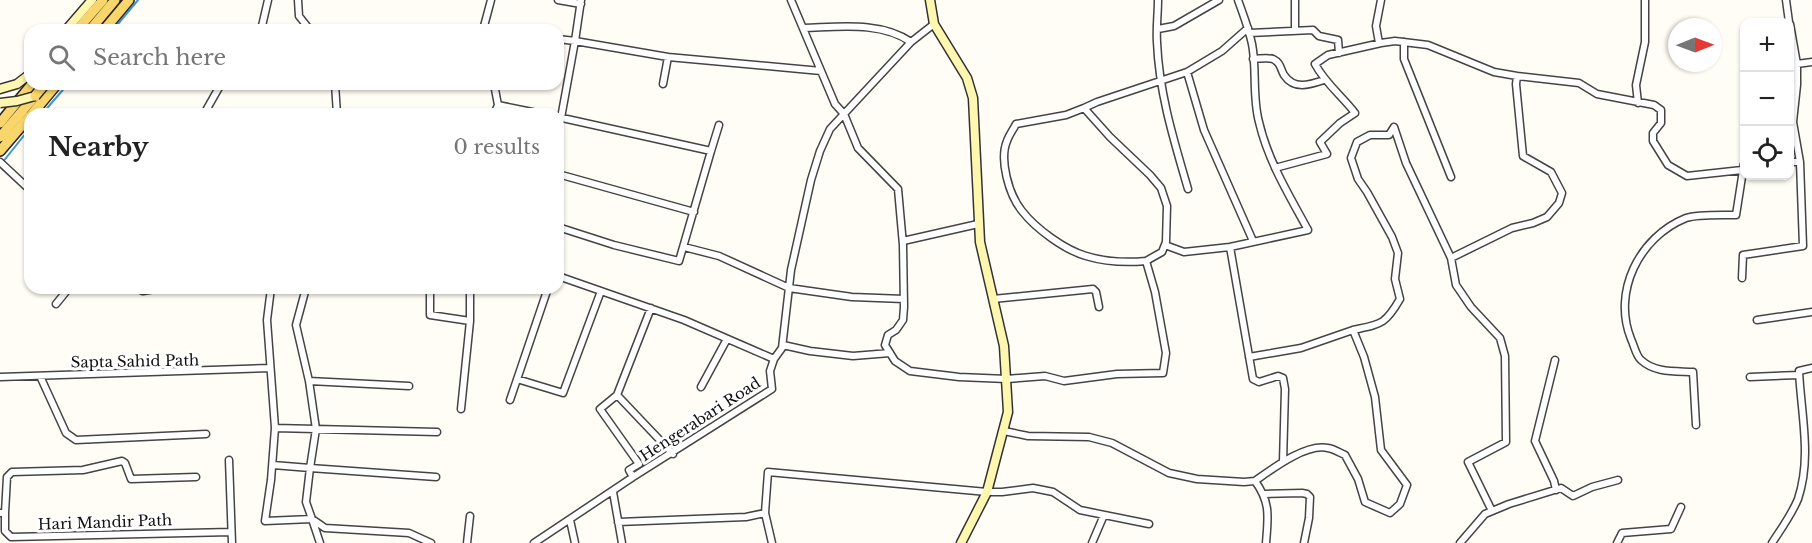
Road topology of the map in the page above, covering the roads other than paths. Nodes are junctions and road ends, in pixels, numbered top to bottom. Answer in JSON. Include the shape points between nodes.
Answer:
{"nodes":[{"id":1,"x":92,"y":0,"type":"edge"},
{"id":2,"x":103,"y":0,"type":"edge"},
{"id":3,"x":116,"y":0,"type":"edge"},
{"id":4,"x":129,"y":0,"type":"edge"},
{"id":5,"x":268,"y":0,"type":"edge"},
{"id":6,"x":298,"y":0,"type":"edge"},
{"id":7,"x":491,"y":0,"type":"edge"},
{"id":8,"x":558,"y":0,"type":"edge"},
{"id":9,"x":791,"y":0,"type":"edge"},
{"id":10,"x":930,"y":0,"type":"edge"},
{"id":11,"x":1158,"y":0,"type":"edge"},
{"id":12,"x":1219,"y":0,"type":"edge"},
{"id":13,"x":1238,"y":0,"type":"edge"},
{"id":14,"x":1295,"y":0,"type":"edge"},
{"id":15,"x":1381,"y":0,"type":"edge"},
{"id":16,"x":1645,"y":0,"type":"edge"},
{"id":17,"x":1786,"y":0,"type":"edge"},
{"id":18,"x":581,"y":2,"type":"edge"},
{"id":19,"x":1788,"y":18,"type":"edge"},
{"id":20,"x":74,"y":24,"type":"edge"},
{"id":21,"x":88,"y":24,"type":"edge"},
{"id":22,"x":89,"y":24,"type":"edge"},
{"id":23,"x":109,"y":24,"type":"edge"},
{"id":24,"x":262,"y":24,"type":"edge"},
{"id":25,"x":305,"y":24,"type":"edge"},
{"id":26,"x":484,"y":24,"type":"edge"},
{"id":27,"x":934,"y":24,"type":"junction"},
{"id":28,"x":804,"y":28,"type":"junction"},
{"id":29,"x":1158,"y":29,"type":"junction"},
{"id":30,"x":1249,"y":30,"type":"junction"},
{"id":31,"x":1295,"y":31,"type":"junction"},
{"id":32,"x":564,"y":40,"type":"edge"},
{"id":33,"x":575,"y":41,"type":"junction"},
{"id":34,"x":911,"y":42,"type":"junction"},
{"id":35,"x":1404,"y":42,"type":"junction"},
{"id":36,"x":1379,"y":43,"type":"junction"},
{"id":37,"x":1794,"y":49,"type":"edge"},
{"id":38,"x":1339,"y":52,"type":"junction"},
{"id":39,"x":668,"y":57,"type":"junction"},
{"id":40,"x":1253,"y":59,"type":"junction"},
{"id":41,"x":1812,"y":62,"type":"edge"},
{"id":42,"x":1797,"y":64,"type":"junction"},
{"id":43,"x":821,"y":71,"type":"junction"},
{"id":44,"x":1187,"y":72,"type":"junction"},
{"id":45,"x":1517,"y":76,"type":"junction"},
{"id":46,"x":24,"y":79,"type":"edge"},
{"id":47,"x":1324,"y":80,"type":"junction"},
{"id":48,"x":1161,"y":82,"type":"junction"},
{"id":49,"x":663,"y":84,"type":"dead end"},
{"id":50,"x":0,"y":89,"type":"edge"},
{"id":51,"x":29,"y":90,"type":"edge"},
{"id":52,"x":45,"y":90,"type":"edge"},
{"id":53,"x":47,"y":90,"type":"edge"},
{"id":54,"x":218,"y":90,"type":"edge"},
{"id":55,"x":335,"y":90,"type":"edge"},
{"id":56,"x":495,"y":90,"type":"edge"},
{"id":57,"x":35,"y":96,"type":"junction"},
{"id":58,"x":0,"y":103,"type":"edge"},
{"id":59,"x":1638,"y":103,"type":"junction"},
{"id":60,"x":498,"y":105,"type":"junction"},
{"id":61,"x":25,"y":108,"type":"edge"},
{"id":62,"x":35,"y":108,"type":"edge"},
{"id":63,"x":207,"y":108,"type":"edge"},
{"id":64,"x":337,"y":108,"type":"edge"},
{"id":65,"x":497,"y":108,"type":"edge"},
{"id":66,"x":513,"y":108,"type":"edge"},
{"id":67,"x":562,"y":108,"type":"edge"},
{"id":68,"x":1084,"y":108,"type":"junction"},
{"id":69,"x":24,"y":109,"type":"edge"},
{"id":70,"x":843,"y":114,"type":"junction"},
{"id":71,"x":564,"y":118,"type":"edge"},
{"id":72,"x":0,"y":123,"type":"edge"},
{"id":73,"x":24,"y":123,"type":"edge"},
{"id":74,"x":719,"y":125,"type":"dead end"},
{"id":75,"x":0,"y":137,"type":"edge"},
{"id":76,"x":1,"y":149,"type":"edge"},
{"id":77,"x":711,"y":151,"type":"junction"},
{"id":78,"x":1794,"y":162,"type":"edge"},
{"id":79,"x":1800,"y":162,"type":"junction"},
{"id":80,"x":2,"y":164,"type":"edge"},
{"id":81,"x":1740,"y":167,"type":"edge"},
{"id":82,"x":1275,"y":168,"type":"junction"},
{"id":83,"x":564,"y":176,"type":"edge"},
{"id":84,"x":1451,"y":177,"type":"dead end"},
{"id":85,"x":1741,"y":180,"type":"edge"},
{"id":86,"x":24,"y":184,"type":"edge"},
{"id":87,"x":1188,"y":189,"type":"dead end"},
{"id":88,"x":694,"y":212,"type":"junction"},
{"id":89,"x":978,"y":224,"type":"junction"},
{"id":90,"x":564,"y":229,"type":"edge"},
{"id":91,"x":903,"y":241,"type":"junction"},
{"id":92,"x":1253,"y":241,"type":"junction"},
{"id":93,"x":1165,"y":245,"type":"junction"},
{"id":94,"x":1803,"y":246,"type":"junction"},
{"id":95,"x":1812,"y":246,"type":"edge"},
{"id":96,"x":684,"y":247,"type":"junction"},
{"id":97,"x":1230,"y":247,"type":"junction"},
{"id":98,"x":1451,"y":258,"type":"junction"},
{"id":99,"x":1146,"y":261,"type":"junction"},
{"id":100,"x":564,"y":278,"type":"edge"},
{"id":101,"x":1742,"y":278,"type":"dead end"},
{"id":102,"x":789,"y":288,"type":"junction"},
{"id":103,"x":602,"y":291,"type":"junction"},
{"id":104,"x":64,"y":294,"type":"edge"},
{"id":105,"x":270,"y":294,"type":"edge"},
{"id":106,"x":304,"y":294,"type":"edge"},
{"id":107,"x":429,"y":294,"type":"edge"},
{"id":108,"x":470,"y":294,"type":"edge"},
{"id":109,"x":546,"y":294,"type":"edge"},
{"id":110,"x":904,"y":299,"type":"junction"},
{"id":111,"x":993,"y":300,"type":"junction"},
{"id":112,"x":56,"y":304,"type":"dead end"},
{"id":113,"x":1099,"y":306,"type":"dead end"},
{"id":114,"x":651,"y":308,"type":"junction"},
{"id":115,"x":1812,"y":312,"type":"edge"},
{"id":116,"x":1758,"y":320,"type":"dead end"},
{"id":117,"x":470,"y":321,"type":"junction"},
{"id":118,"x":1353,"y":330,"type":"junction"},
{"id":119,"x":727,"y":339,"type":"junction"},
{"id":120,"x":783,"y":345,"type":"junction"},
{"id":121,"x":890,"y":353,"type":"junction"},
{"id":122,"x":1249,"y":357,"type":"junction"},
{"id":123,"x":774,"y":359,"type":"junction"},
{"id":124,"x":1555,"y":360,"type":"dead end"},
{"id":125,"x":270,"y":368,"type":"junction"},
{"id":126,"x":1812,"y":368,"type":"edge"},
{"id":127,"x":1799,"y":375,"type":"junction"},
{"id":128,"x":0,"y":376,"type":"edge"},
{"id":129,"x":40,"y":376,"type":"junction"},
{"id":130,"x":1750,"y":378,"type":"dead end"},
{"id":131,"x":518,"y":379,"type":"junction"},
{"id":132,"x":1007,"y":380,"type":"junction"},
{"id":133,"x":309,"y":381,"type":"junction"},
{"id":134,"x":410,"y":386,"type":"dead end"},
{"id":135,"x":700,"y":387,"type":"dead end"},
{"id":136,"x":617,"y":395,"type":"junction"},
{"id":137,"x":510,"y":400,"type":"dead end"},
{"id":138,"x":461,"y":409,"type":"dead end"},
{"id":139,"x":1696,"y":425,"type":"dead end"},
{"id":140,"x":275,"y":428,"type":"junction"},
{"id":141,"x":316,"y":429,"type":"junction"},
{"id":142,"x":1004,"y":431,"type":"junction"},
{"id":143,"x":437,"y":432,"type":"dead end"},
{"id":144,"x":206,"y":434,"type":"dead end"},
{"id":145,"x":673,"y":454,"type":"junction"},
{"id":146,"x":229,"y":460,"type":"dead end"},
{"id":147,"x":1283,"y":462,"type":"junction"},
{"id":148,"x":273,"y":465,"type":"junction"},
{"id":149,"x":310,"y":468,"type":"junction"},
{"id":150,"x":196,"y":477,"type":"dead end"},
{"id":151,"x":436,"y":477,"type":"dead end"},
{"id":152,"x":633,"y":477,"type":"junction"},
{"id":153,"x":1618,"y":480,"type":"dead end"},
{"id":154,"x":1255,"y":481,"type":"junction"},
{"id":155,"x":1556,"y":490,"type":"junction"},
{"id":156,"x":613,"y":492,"type":"junction"},
{"id":157,"x":987,"y":492,"type":"junction"},
{"id":158,"x":1264,"y":494,"type":"junction"},
{"id":159,"x":1681,"y":507,"type":"dead end"},
{"id":160,"x":1491,"y":511,"type":"junction"},
{"id":161,"x":2,"y":513,"type":"edge"},
{"id":162,"x":765,"y":513,"type":"junction"},
{"id":163,"x":1104,"y":515,"type":"junction"},
{"id":164,"x":470,"y":516,"type":"dead end"},
{"id":165,"x":312,"y":519,"type":"junction"},
{"id":166,"x":570,"y":520,"type":"junction"},
{"id":167,"x":618,"y":522,"type":"junction"},
{"id":168,"x":1149,"y":524,"type":"dead end"},
{"id":169,"x":231,"y":532,"type":"junction"},
{"id":170,"x":232,"y":543,"type":"edge"},
{"id":171,"x":320,"y":543,"type":"edge"},
{"id":172,"x":431,"y":543,"type":"edge"},
{"id":173,"x":467,"y":543,"type":"edge"},
{"id":174,"x":534,"y":543,"type":"edge"},
{"id":175,"x":575,"y":543,"type":"edge"},
{"id":176,"x":621,"y":543,"type":"edge"},
{"id":177,"x":772,"y":543,"type":"edge"},
{"id":178,"x":962,"y":543,"type":"edge"},
{"id":179,"x":1092,"y":543,"type":"edge"},
{"id":180,"x":1266,"y":543,"type":"edge"},
{"id":181,"x":1304,"y":543,"type":"edge"},
{"id":182,"x":1460,"y":543,"type":"edge"},
{"id":183,"x":1617,"y":543,"type":"edge"},
{"id":184,"x":1772,"y":543,"type":"edge"}],
"edges":[{"from":1,"to":20,"type":"main road"},
{"from":2,"to":21,"type":"main road"},
{"from":3,"to":22,"type":"main road"},
{"from":4,"to":23,"type":"main road"},
{"from":5,"to":24,"type":"street"},
{"from":6,"to":25,"type":"street","via":[[299,16]]},
{"from":7,"to":26,"type":"street"},
{"from":8,"to":18,"type":"street"},
{"from":9,"to":28,"type":"street"},
{"from":10,"to":27,"type":"main road"},
{"from":11,"to":29,"type":"street"},
{"from":12,"to":29,"type":"street","via":[[1174,26]]},
{"from":13,"to":30,"type":"street"},
{"from":14,"to":31,"type":"street"},
{"from":15,"to":36,"type":"street","via":[[1376,26]]},
{"from":16,"to":59,"type":"street","via":[[1646,42],[1636,85]]},
{"from":17,"to":19,"type":"street"},
{"from":18,"to":33,"type":"street"},
{"from":27,"to":34,"type":"street","name":"Hengerabari Road"},
{"from":27,"to":89,"type":"main road","via":[[967,78],[973,98]]},
{"from":28,"to":34,"type":"street","via":[[877,29]]},
{"from":28,"to":43,"type":"street"},
{"from":29,"to":48,"type":"street"},
{"from":30,"to":31,"type":"street"},
{"from":30,"to":40,"type":"street"},
{"from":30,"to":44,"type":"street"},
{"from":31,"to":38,"type":"street","via":[[1313,30],[1319,36],[1338,40]]},
{"from":32,"to":33,"type":"street"},
{"from":33,"to":39,"type":"street"},
{"from":33,"to":67,"type":"street"},
{"from":34,"to":70,"type":"street","name":"Hengerabari Road"},
{"from":35,"to":36,"type":"street"},
{"from":35,"to":45,"type":"street","via":[[1428,45],[1494,72]]},
{"from":35,"to":84,"type":"street","via":[[1404,59]]},
{"from":36,"to":38,"type":"street"},
{"from":37,"to":42,"type":"street"},
{"from":38,"to":47,"type":"street","via":[[1315,64]]},
{"from":39,"to":43,"type":"street"},
{"from":39,"to":49,"type":"street"},
{"from":40,"to":47,"type":"street","via":[[1271,58],[1280,64],[1290,81],[1300,86]]},
{"from":40,"to":82,"type":"street","via":[[1258,120]]},
{"from":41,"to":42,"type":"street"},
{"from":42,"to":79,"type":"street","via":[[1793,122]]},
{"from":43,"to":70,"type":"street"},
{"from":44,"to":48,"type":"street"},
{"from":44,"to":92,"type":"street","via":[[1204,130]]},
{"from":45,"to":59,"type":"street","via":[[1579,83],[1596,94]]},
{"from":45,"to":98,"type":"street","via":[[1523,156],[1551,172],[1562,193],[1559,203],[1547,217],[1512,228]]},
{"from":46,"to":50,"type":"main road"},
{"from":47,"to":82,"type":"street","via":[[1355,113],[1320,142],[1327,154]]},
{"from":48,"to":68,"type":"street"},
{"from":48,"to":87,"type":"street"},
{"from":51,"to":72,"type":"main road"},
{"from":52,"to":57,"type":"main road","bridge":true},
{"from":53,"to":62,"type":"main road"},
{"from":54,"to":63,"type":"street"},
{"from":55,"to":64,"type":"street"},
{"from":56,"to":60,"type":"street"},
{"from":57,"to":58,"type":"main road","bridge":true},
{"from":57,"to":61,"type":"main road"},
{"from":59,"to":81,"type":"street","via":[[1661,110],[1661,123],[1653,141],[1668,165],[1687,176]]},
{"from":60,"to":65,"type":"street"},
{"from":60,"to":66,"type":"street"},
{"from":68,"to":93,"type":"street","via":[[1161,188],[1167,207]]},
{"from":68,"to":99,"type":"street","via":[[1016,124],[1006,142],[1004,166],[1009,186],[1021,211],[1048,236],[1084,256],[1117,263]]},
{"from":69,"to":75,"type":"main road"},
{"from":70,"to":91,"type":"street","via":[[858,148],[898,189]]},
{"from":70,"to":102,"type":"street","name":"Hengerabari Road","via":[[830,129],[820,151]]},
{"from":71,"to":77,"type":"street"},
{"from":73,"to":76,"type":"main road"},
{"from":74,"to":77,"type":"street"},
{"from":77,"to":88,"type":"street"},
{"from":78,"to":79,"type":"street"},
{"from":79,"to":94,"type":"street"},
{"from":80,"to":86,"type":"street"},
{"from":82,"to":92,"type":"street","via":[[1308,230]]},
{"from":83,"to":88,"type":"street"},
{"from":85,"to":139,"type":"street","via":[[1736,215],[1687,218],[1654,237],[1634,266],[1624,294],[1625,324],[1640,360],[1662,371],[1693,372]]},
{"from":88,"to":96,"type":"street"},
{"from":89,"to":91,"type":"street"},
{"from":89,"to":111,"type":"main road"},
{"from":90,"to":96,"type":"street","via":[[679,261]]},
{"from":91,"to":110,"type":"street"},
{"from":92,"to":97,"type":"street"},
{"from":93,"to":97,"type":"street","via":[[1184,252]]},
{"from":93,"to":99,"type":"street","via":[[1162,252]]},
{"from":94,"to":95,"type":"street"},
{"from":94,"to":101,"type":"street","via":[[1743,255]]},
{"from":96,"to":102,"type":"street","via":[[719,256]]},
{"from":97,"to":122,"type":"street"},
{"from":98,"to":118,"type":"street","via":[[1406,164],[1394,126],[1389,135],[1370,135],[1357,142],[1351,158],[1358,179],[1398,253],[1395,279],[1400,299],[1389,318]]},
{"from":98,"to":160,"type":"street","via":[[1456,285],[1500,338],[1505,356],[1506,442],[1468,462]]},
{"from":99,"to":132,"type":"street","via":[[1166,353],[1163,373],[1064,381],[1045,376]]},
{"from":100,"to":103,"type":"street"},
{"from":102,"to":110,"type":"street"},
{"from":102,"to":120,"type":"street","name":"Hengerabari Road"},
{"from":103,"to":114,"type":"street"},
{"from":103,"to":131,"type":"street","via":[[563,393]]},
{"from":104,"to":112,"type":"street"},
{"from":105,"to":125,"type":"street","via":[[267,320]]},
{"from":106,"to":133,"type":"street","via":[[296,325]]},
{"from":107,"to":117,"type":"street","via":[[430,315]]},
{"from":108,"to":117,"type":"street"},
{"from":109,"to":131,"type":"street"},
{"from":110,"to":121,"type":"street","via":[[903,320],[888,335],[885,345]]},
{"from":111,"to":113,"type":"street","via":[[1093,289]]},
{"from":111,"to":132,"type":"main road"},
{"from":114,"to":119,"type":"street"},
{"from":114,"to":136,"type":"street"},
{"from":115,"to":116,"type":"street"},
{"from":117,"to":138,"type":"street"},
{"from":118,"to":122,"type":"street","via":[[1301,348]]},
{"from":118,"to":147,"type":"street","via":[[1374,397],[1381,450],[1407,485],[1400,504],[1390,513],[1365,502],[1345,455],[1326,447]]},
{"from":119,"to":123,"type":"street"},
{"from":119,"to":135,"type":"street"},
{"from":120,"to":121,"type":"street","via":[[853,356]]},
{"from":120,"to":123,"type":"street","name":"Hengerabari Road"},
{"from":121,"to":132,"type":"street","via":[[910,371]]},
{"from":122,"to":147,"type":"street","via":[[1256,382],[1283,378]]},
{"from":123,"to":145,"type":"street","name":"Hengerabari Road","via":[[770,371],[772,389]]},
{"from":124,"to":155,"type":"street","via":[[1535,441]]},
{"from":125,"to":129,"type":"street","name":"Sapta Sahid Path"},
{"from":125,"to":140,"type":"street"},
{"from":126,"to":127,"type":"street","via":[[1799,371]]},
{"from":127,"to":130,"type":"street"},
{"from":127,"to":184,"type":"street","via":[[1806,435],[1804,476],[1797,501]]},
{"from":128,"to":129,"type":"street","name":"Sapta Sahid Path"},
{"from":129,"to":144,"type":"street","via":[[66,433],[76,440]]},
{"from":131,"to":137,"type":"street"},
{"from":132,"to":142,"type":"main road"},
{"from":133,"to":134,"type":"street"},
{"from":133,"to":141,"type":"street"},
{"from":136,"to":145,"type":"street"},
{"from":136,"to":152,"type":"street","via":[[600,409],[639,464],[629,470]]},
{"from":140,"to":141,"type":"street"},
{"from":140,"to":148,"type":"street"},
{"from":141,"to":143,"type":"street"},
{"from":141,"to":149,"type":"street"},
{"from":142,"to":154,"type":"street","via":[[1028,436],[1089,437],[1112,443],[1169,473],[1197,479]]},
{"from":142,"to":157,"type":"main road"},
{"from":145,"to":152,"type":"street","name":"Hengerabari Road"},
{"from":146,"to":169,"type":"street"},
{"from":147,"to":154,"type":"street"},
{"from":148,"to":149,"type":"street"},
{"from":148,"to":165,"type":"street","via":[[265,521]]},
{"from":149,"to":151,"type":"street"},
{"from":149,"to":165,"type":"street","via":[[306,502]]},
{"from":150,"to":161,"type":"street","via":[[131,479],[122,461],[83,470],[12,472],[7,477]]},
{"from":152,"to":156,"type":"street","name":"Hengerabari Road"},
{"from":153,"to":155,"type":"street","via":[[1573,496],[1561,488]]},
{"from":154,"to":158,"type":"street"},
{"from":155,"to":160,"type":"street"},
{"from":156,"to":166,"type":"street","name":"Hengerabari Road"},
{"from":156,"to":167,"type":"street"},
{"from":157,"to":162,"type":"street","via":[[768,472]]},
{"from":157,"to":163,"type":"street","via":[[1032,488],[1053,492],[1080,510]]},
{"from":157,"to":178,"type":"main road"},
{"from":158,"to":180,"type":"street","via":[[1268,510]]},
{"from":158,"to":181,"type":"street","via":[[1310,496]]},
{"from":159,"to":183,"type":"street","via":[[1671,530],[1622,533]]},
{"from":160,"to":182,"type":"street"},
{"from":161,"to":169,"type":"street","name":"Hari Mandir Path","via":[[5,531],[11,537]]},
{"from":162,"to":167,"type":"street"},
{"from":162,"to":177,"type":"street"},
{"from":163,"to":168,"type":"street"},
{"from":163,"to":179,"type":"street"},
{"from":164,"to":173,"type":"street"},
{"from":165,"to":171,"type":"street"},
{"from":165,"to":172,"type":"street","via":[[325,528],[409,533]]},
{"from":166,"to":174,"type":"street","name":"Hengerabari Road"},
{"from":166,"to":175,"type":"street"},
{"from":167,"to":176,"type":"street"},
{"from":169,"to":170,"type":"street"}]}
